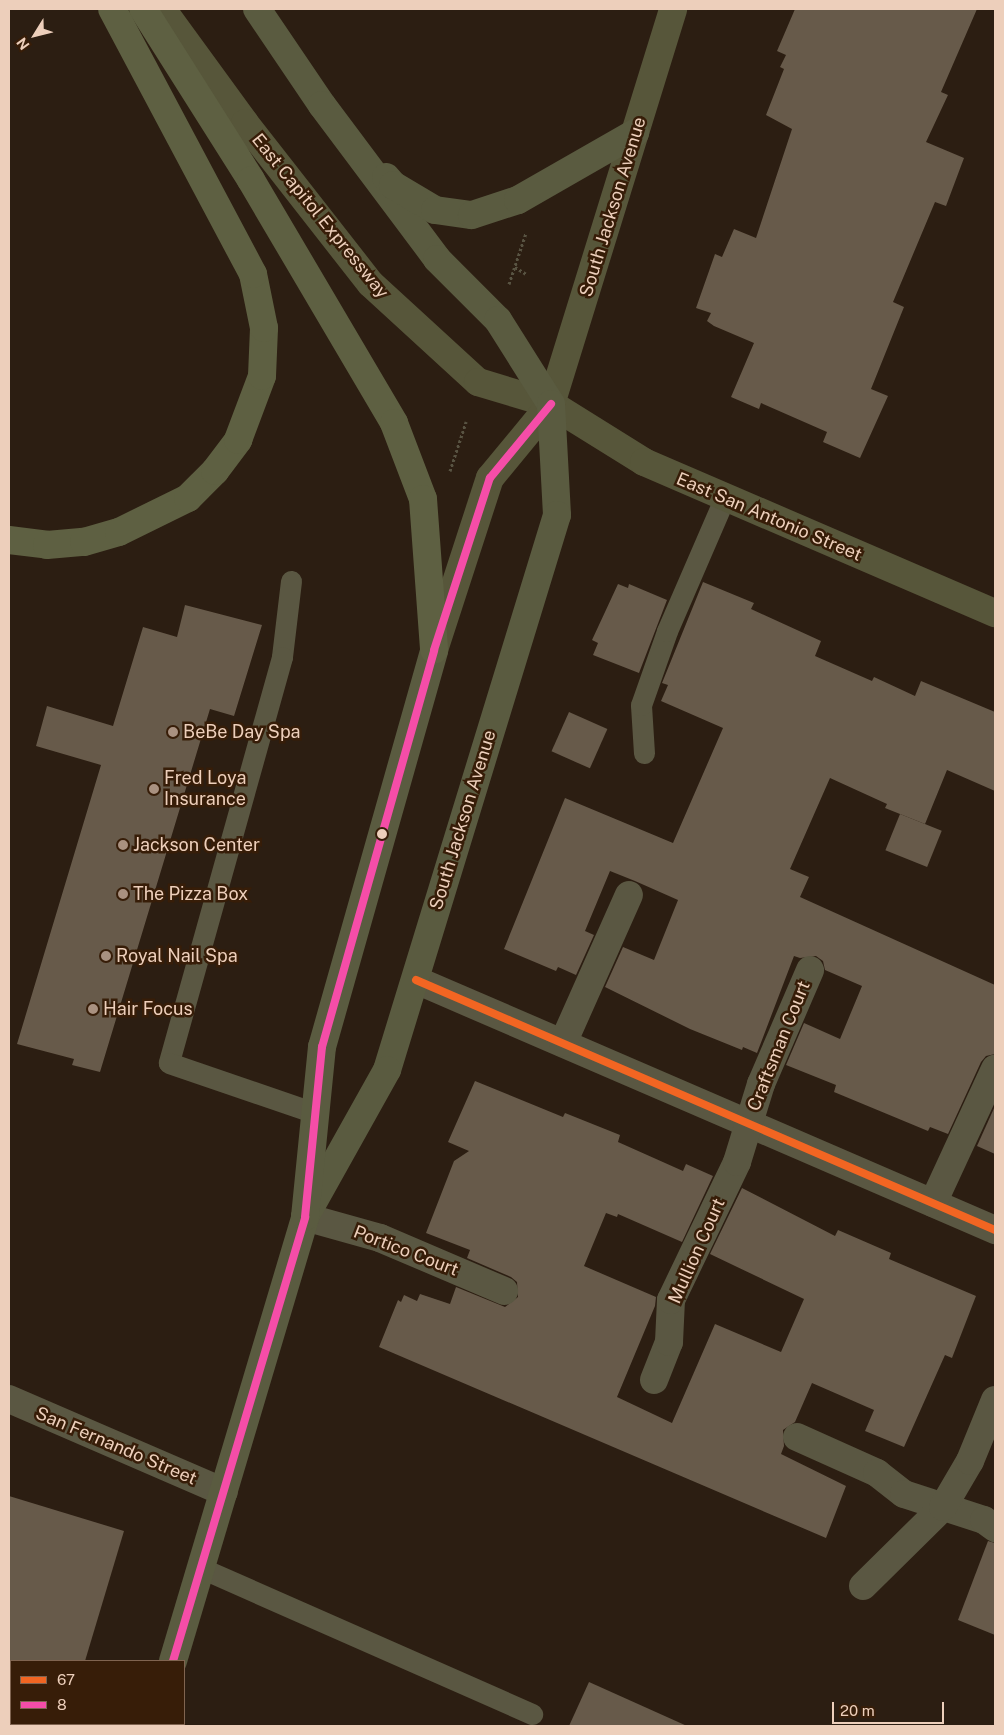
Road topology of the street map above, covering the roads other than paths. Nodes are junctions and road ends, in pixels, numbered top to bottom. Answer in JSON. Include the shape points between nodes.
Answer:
{"nodes":[{"id":1,"x":112,"y":9,"type":"edge"},
{"id":2,"x":143,"y":9,"type":"edge"},
{"id":3,"x":162,"y":9,"type":"edge"},
{"id":4,"x":257,"y":9,"type":"edge"},
{"id":5,"x":673,"y":9,"type":"edge"},
{"id":6,"x":322,"y":105,"type":"junction"},
{"id":7,"x":635,"y":133,"type":"junction"},
{"id":8,"x":551,"y":404,"type":"junction"},
{"id":9,"x":724,"y":499,"type":"junction"},
{"id":10,"x":9,"y":540,"type":"edge"},
{"id":11,"x":291,"y":581,"type":"dead end"},
{"id":12,"x":995,"y":613,"type":"edge"},
{"id":13,"x":434,"y":650,"type":"junction"},
{"id":14,"x":644,"y":753,"type":"dead end"},
{"id":15,"x":629,"y":895,"type":"dead end"},
{"id":16,"x":810,"y":970,"type":"dead end"},
{"id":17,"x":416,"y":980,"type":"junction"},
{"id":18,"x":563,"y":1043,"type":"junction"},
{"id":19,"x":995,"y":1068,"type":"edge"},
{"id":20,"x":315,"y":1114,"type":"junction"},
{"id":21,"x":748,"y":1123,"type":"junction"},
{"id":22,"x":933,"y":1203,"type":"junction"},
{"id":23,"x":305,"y":1217,"type":"junction"},
{"id":24,"x":995,"y":1230,"type":"edge"},
{"id":25,"x":504,"y":1291,"type":"dead end"},
{"id":26,"x":654,"y":1380,"type":"dead end"},
{"id":27,"x":9,"y":1399,"type":"edge"},
{"id":28,"x":995,"y":1400,"type":"edge"},
{"id":29,"x":797,"y":1437,"type":"dead end"},
{"id":30,"x":224,"y":1492,"type":"junction"},
{"id":31,"x":943,"y":1507,"type":"junction"},
{"id":32,"x":995,"y":1528,"type":"edge"},
{"id":33,"x":201,"y":1568,"type":"junction"},
{"id":34,"x":863,"y":1586,"type":"dead end"},
{"id":35,"x":174,"y":1660,"type":"edge"},
{"id":36,"x":532,"y":1714,"type":"dead end"}],
"edges":[{"from":1,"to":10,"type":"highway","via":[[253,274],[264,328],[262,376],[238,440],[215,471],[188,498],[119,532],[84,542],[47,545]]},
{"from":2,"to":13,"type":"highway","via":[[251,180],[394,424],[423,499]]},
{"from":3,"to":8,"type":"main road","name":"East Capitol Expressway","via":[[244,123],[371,284],[478,382]]},
{"from":4,"to":6,"type":"main road"},
{"from":5,"to":7,"type":"main road","name":"South Jackson Avenue"},
{"from":6,"to":7,"type":"main road","via":[[393,185],[435,210],[472,215],[518,200]]},
{"from":6,"to":8,"type":"main road","via":[[436,259],[498,320]]},
{"from":7,"to":8,"type":"main road","name":"South Jackson Avenue"},
{"from":8,"to":9,"type":"main road","name":"East San Antonio Street","via":[[644,462]]},
{"from":8,"to":13,"type":"main road","name":"South Jackson Avenue","via":[[490,478]]},
{"from":8,"to":17,"type":"main road","name":"South Jackson Avenue","via":[[557,515]]},
{"from":9,"to":12,"type":"main road","name":"East San Antonio Street"},
{"from":9,"to":14,"type":"lane","via":[[667,631],[641,705]]},
{"from":11,"to":20,"type":"lane","via":[[282,656],[169,1062]]},
{"from":13,"to":20,"type":"main road","name":"South Jackson Avenue","via":[[322,1046]]},
{"from":15,"to":18,"type":"street"},
{"from":16,"to":21,"type":"street","name":"Craftsman Court","via":[[760,1084]]},
{"from":17,"to":18,"type":"street"},
{"from":17,"to":23,"type":"main road","name":"South Jackson Avenue","via":[[387,1070]]},
{"from":18,"to":21,"type":"street"},
{"from":19,"to":22,"type":"street"},
{"from":20,"to":23,"type":"main road","name":"South Jackson Avenue"},
{"from":21,"to":22,"type":"street"},
{"from":21,"to":26,"type":"street","name":"Mullion Court","via":[[737,1162],[671,1300],[669,1342]]},
{"from":22,"to":24,"type":"street"},
{"from":23,"to":25,"type":"street","name":"Portico Court","via":[[380,1238]]},
{"from":23,"to":30,"type":"main road","name":"South Jackson Avenue"},
{"from":27,"to":30,"type":"street","name":"San Fernando Street"},
{"from":28,"to":31,"type":"street","via":[[970,1461]]},
{"from":29,"to":31,"type":"street","via":[[877,1474],[904,1494]]},
{"from":30,"to":33,"type":"main road","name":"South Jackson Avenue"},
{"from":31,"to":32,"type":"street","via":[[984,1520]]},
{"from":31,"to":34,"type":"street"},
{"from":33,"to":35,"type":"main road","name":"South Jackson Avenue"},
{"from":33,"to":36,"type":"lane"}]}
